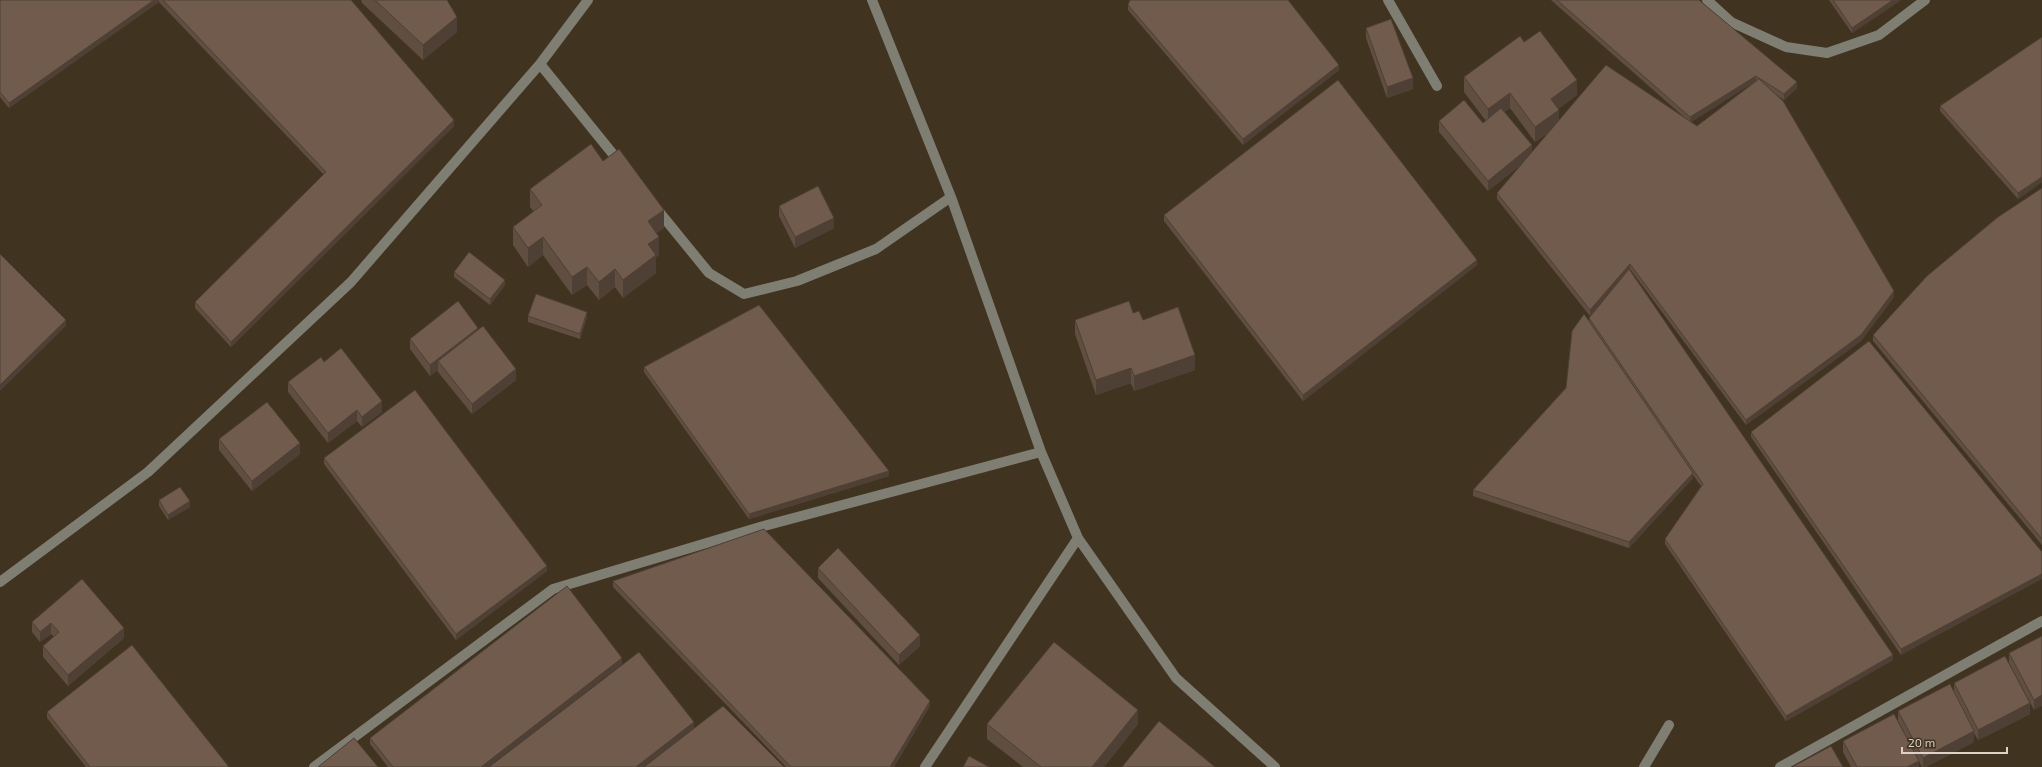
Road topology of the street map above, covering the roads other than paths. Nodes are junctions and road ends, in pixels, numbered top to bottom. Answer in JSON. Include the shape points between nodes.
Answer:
{"nodes":[{"id":1,"x":588,"y":0,"type":"edge"},
{"id":2,"x":872,"y":0,"type":"edge"},
{"id":3,"x":1388,"y":0,"type":"edge"},
{"id":4,"x":1707,"y":0,"type":"edge"},
{"id":5,"x":1925,"y":0,"type":"edge"},
{"id":6,"x":540,"y":64,"type":"junction"},
{"id":7,"x":1437,"y":86,"type":"dead end"},
{"id":8,"x":629,"y":175,"type":"edge"},
{"id":9,"x":951,"y":197,"type":"junction"},
{"id":10,"x":649,"y":199,"type":"edge"},
{"id":11,"x":1041,"y":452,"type":"junction"},
{"id":12,"x":1078,"y":538,"type":"junction"},
{"id":13,"x":0,"y":582,"type":"edge"},
{"id":14,"x":2042,"y":621,"type":"edge"},
{"id":15,"x":1669,"y":725,"type":"dead end"},
{"id":16,"x":314,"y":767,"type":"edge"},
{"id":17,"x":925,"y":767,"type":"edge"},
{"id":18,"x":1275,"y":767,"type":"edge"},
{"id":19,"x":1644,"y":767,"type":"edge"},
{"id":20,"x":1780,"y":767,"type":"edge"}],
"edges":[{"from":1,"to":6,"type":"street"},
{"from":2,"to":9,"type":"street"},
{"from":3,"to":7,"type":"street"},
{"from":4,"to":5,"type":"street","via":[[1731,22],[1786,47],[1827,53],[1880,35]]},
{"from":6,"to":8,"type":"street"},
{"from":6,"to":13,"type":"street","via":[[351,282],[148,472]]},
{"from":9,"to":10,"type":"street","via":[[876,249],[797,281],[744,294],[709,273]]},
{"from":9,"to":11,"type":"street"},
{"from":11,"to":12,"type":"street"},
{"from":11,"to":16,"type":"street","via":[[760,527],[553,589]]},
{"from":12,"to":17,"type":"street"},
{"from":12,"to":18,"type":"street","via":[[1176,678]]},
{"from":14,"to":20,"type":"street"},
{"from":15,"to":19,"type":"street"}]}
